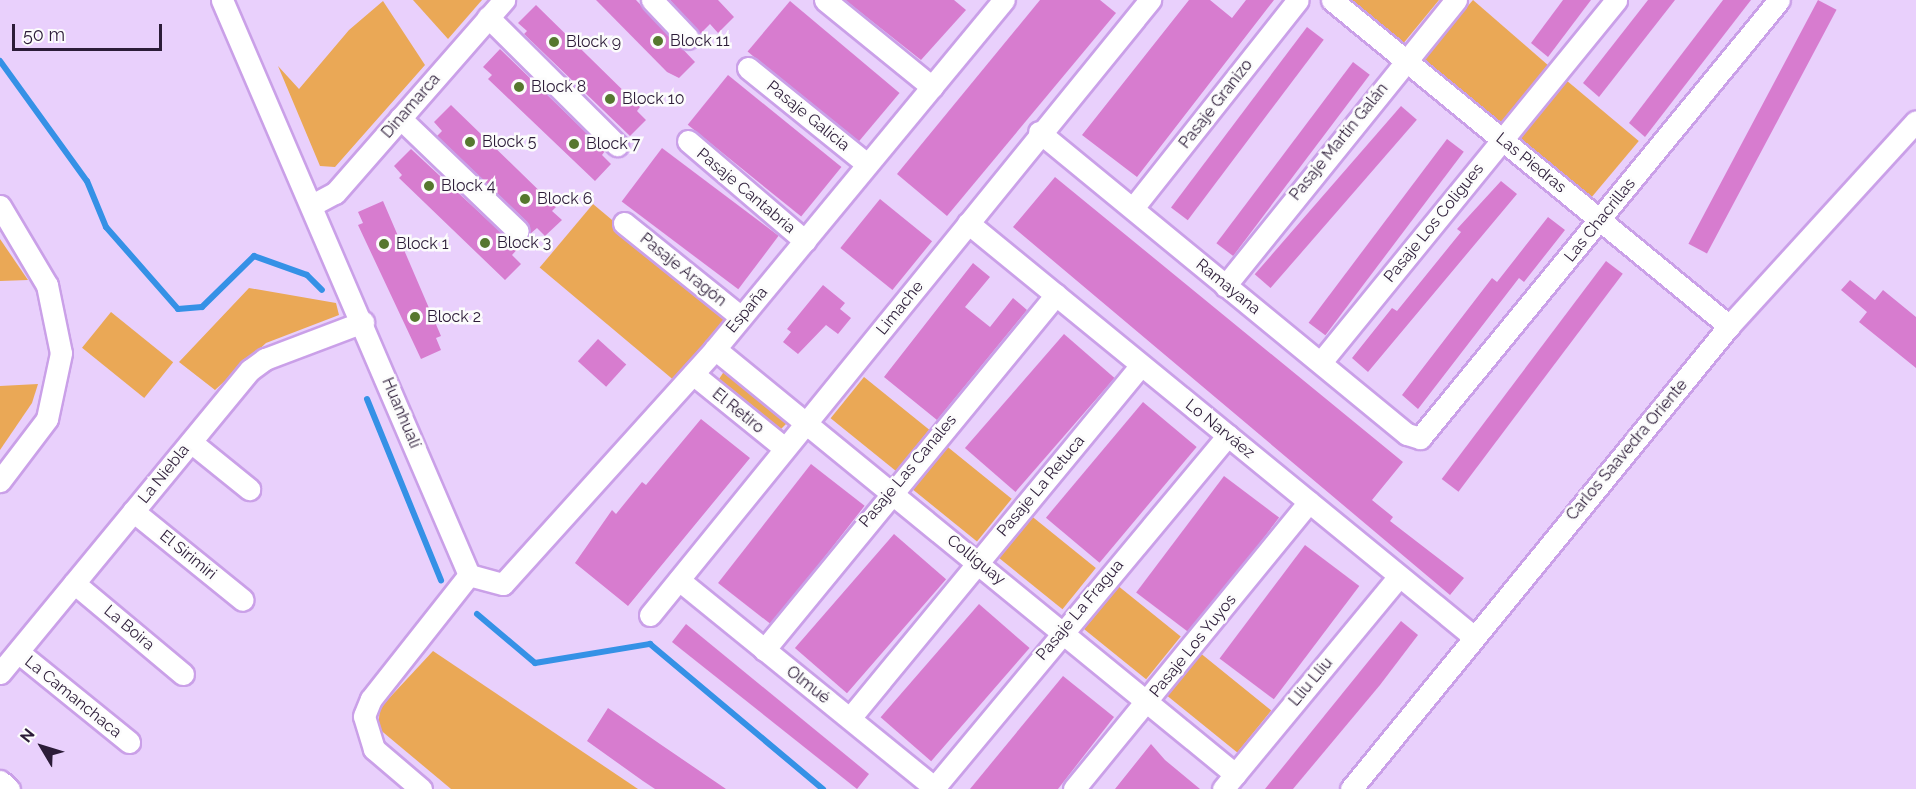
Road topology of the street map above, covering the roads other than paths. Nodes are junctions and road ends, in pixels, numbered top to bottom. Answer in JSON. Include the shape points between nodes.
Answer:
{"nodes":[{"id":1,"x":222,"y":0,"type":"edge"},
{"id":2,"x":504,"y":0,"type":"edge"},
{"id":3,"x":652,"y":0,"type":"edge"},
{"id":4,"x":825,"y":0,"type":"edge"},
{"id":5,"x":1150,"y":0,"type":"edge"},
{"id":6,"x":1298,"y":0,"type":"edge"},
{"id":7,"x":1332,"y":0,"type":"edge"},
{"id":8,"x":1456,"y":0,"type":"edge"},
{"id":9,"x":1616,"y":0,"type":"edge"},
{"id":10,"x":1779,"y":0,"type":"edge"},
{"id":11,"x":994,"y":4,"type":"edge"},
{"id":12,"x":488,"y":17,"type":"junction"},
{"id":13,"x":688,"y":38,"type":"dead end"},
{"id":14,"x":1405,"y":60,"type":"junction"},
{"id":15,"x":748,"y":68,"type":"dead end"},
{"id":16,"x":932,"y":87,"type":"junction"},
{"id":17,"x":400,"y":118,"type":"junction"},
{"id":18,"x":1916,"y":122,"type":"edge"},
{"id":19,"x":1039,"y":132,"type":"junction"},
{"id":20,"x":1503,"y":140,"type":"junction"},
{"id":21,"x":688,"y":141,"type":"dead end"},
{"id":22,"x":617,"y":145,"type":"dead end"},
{"id":23,"x":867,"y":164,"type":"junction"},
{"id":24,"x":312,"y":204,"type":"junction"},
{"id":25,"x":0,"y":206,"type":"edge"},
{"id":26,"x":1133,"y":208,"type":"junction"},
{"id":27,"x":1600,"y":220,"type":"junction"},
{"id":28,"x":624,"y":223,"type":"dead end"},
{"id":29,"x":968,"y":223,"type":"junction"},
{"id":30,"x":518,"y":231,"type":"dead end"},
{"id":31,"x":805,"y":241,"type":"junction"},
{"id":32,"x":1224,"y":286,"type":"junction"},
{"id":33,"x":1056,"y":295,"type":"junction"},
{"id":34,"x":741,"y":317,"type":"junction"},
{"id":35,"x":363,"y":322,"type":"junction"},
{"id":36,"x":1729,"y":326,"type":"junction"},
{"id":37,"x":715,"y":349,"type":"junction"},
{"id":38,"x":1321,"y":362,"type":"junction"},
{"id":39,"x":1141,"y":365,"type":"junction"},
{"id":40,"x":693,"y":374,"type":"junction"},
{"id":41,"x":806,"y":421,"type":"junction"},
{"id":42,"x":1228,"y":435,"type":"junction"},
{"id":43,"x":1420,"y":438,"type":"joint"},
{"id":44,"x":191,"y":442,"type":"junction"},
{"id":45,"x":783,"y":447,"type":"junction"},
{"id":46,"x":0,"y":481,"type":"edge"},
{"id":47,"x":249,"y":489,"type":"dead end"},
{"id":48,"x":890,"y":492,"type":"junction"},
{"id":49,"x":1310,"y":502,"type":"junction"},
{"id":50,"x":133,"y":511,"type":"junction"},
{"id":51,"x":978,"y":562,"type":"junction"},
{"id":52,"x":469,"y":574,"type":"junction"},
{"id":53,"x":1399,"y":576,"type":"junction"},
{"id":54,"x":680,"y":580,"type":"junction"},
{"id":55,"x":74,"y":583,"type":"junction"},
{"id":56,"x":243,"y":600,"type":"dead end"},
{"id":57,"x":650,"y":615,"type":"dead end"},
{"id":58,"x":1063,"y":630,"type":"junction"},
{"id":59,"x":1473,"y":636,"type":"junction"},
{"id":60,"x":764,"y":650,"type":"junction"},
{"id":61,"x":18,"y":652,"type":"junction"},
{"id":62,"x":0,"y":673,"type":"edge"},
{"id":63,"x":183,"y":674,"type":"dead end"},
{"id":64,"x":1148,"y":701,"type":"junction"},
{"id":65,"x":850,"y":718,"type":"junction"},
{"id":66,"x":129,"y":742,"type":"dead end"},
{"id":67,"x":0,"y":782,"type":"edge"},
{"id":68,"x":1229,"y":782,"type":"edge"},
{"id":69,"x":935,"y":788,"type":"edge"},
{"id":70,"x":9,"y":789,"type":"edge"},
{"id":71,"x":422,"y":789,"type":"edge"},
{"id":72,"x":1074,"y":789,"type":"edge"},
{"id":73,"x":1351,"y":789,"type":"edge"}],
"edges":[{"from":1,"to":24,"type":"street","name":"Huanhualí"},
{"from":2,"to":12,"type":"street","name":"Dinamarca"},
{"from":3,"to":13,"type":"street"},
{"from":4,"to":16,"type":"street"},
{"from":5,"to":19,"type":"street","name":"Limache"},
{"from":6,"to":26,"type":"street","name":"Pasaje Granizo"},
{"from":7,"to":14,"type":"street","name":"Las Piedras"},
{"from":8,"to":14,"type":"street","name":"Pasaje Martín Galán"},
{"from":9,"to":20,"type":"street","name":"Pasaje Los Coligues"},
{"from":10,"to":27,"type":"street","name":"Las Chacrillas"},
{"from":11,"to":16,"type":"street","name":"España"},
{"from":12,"to":17,"type":"street","name":"Dinamarca"},
{"from":12,"to":22,"type":"street"},
{"from":14,"to":20,"type":"street","name":"Las Piedras"},
{"from":14,"to":32,"type":"street","name":"Pasaje Martín Galán"},
{"from":15,"to":23,"type":"street","name":"Pasaje Galicia"},
{"from":16,"to":23,"type":"street","name":"España"},
{"from":17,"to":24,"type":"street","name":"Dinamarca","via":[[335,193]]},
{"from":17,"to":30,"type":"street"},
{"from":18,"to":36,"type":"street","name":"Carlos Saavedra Oriente"},
{"from":19,"to":26,"type":"street","name":"Ramayana"},
{"from":19,"to":29,"type":"street","name":"Limache"},
{"from":20,"to":27,"type":"street","name":"Las Piedras"},
{"from":20,"to":38,"type":"street","name":"Pasaje Los Coligues"},
{"from":21,"to":31,"type":"street","name":"Pasaje Cantabria"},
{"from":23,"to":31,"type":"street","name":"España"},
{"from":24,"to":35,"type":"street","name":"Huanhualí"},
{"from":25,"to":46,"type":"street","via":[[47,285],[61,353],[47,419]]},
{"from":26,"to":32,"type":"street","name":"Ramayana"},
{"from":27,"to":36,"type":"street","name":"Las Piedras"},
{"from":27,"to":43,"type":"street","name":"Las Chacrillas"},
{"from":28,"to":34,"type":"street","name":"Pasaje Aragón"},
{"from":29,"to":33,"type":"street","name":"Lo Narváez"},
{"from":29,"to":41,"type":"street","name":"Limache"},
{"from":31,"to":34,"type":"street","name":"España"},
{"from":32,"to":38,"type":"street","name":"Ramayana"},
{"from":33,"to":39,"type":"street","name":"Lo Narváez"},
{"from":33,"to":48,"type":"street","name":"Pasaje Las Canales"},
{"from":34,"to":37,"type":"street","name":"España"},
{"from":35,"to":44,"type":"street","name":"La Niebla","via":[[266,359]]},
{"from":35,"to":52,"type":"street","name":"Huanhualí"},
{"from":36,"to":59,"type":"street","name":"Carlos Saavedra Oriente"},
{"from":37,"to":40,"type":"street","name":"España"},
{"from":37,"to":41,"type":"street","name":"Colliguay"},
{"from":38,"to":43,"type":"street","name":"Ramayana","via":[[1407,434]]},
{"from":39,"to":42,"type":"street","name":"Lo Narváez"},
{"from":39,"to":51,"type":"street","name":"Pasaje La Retuca"},
{"from":40,"to":45,"type":"street","name":"El Retiro"},
{"from":40,"to":52,"type":"street","name":"España","via":[[502,584]]},
{"from":41,"to":45,"type":"street","name":"Limache"},
{"from":41,"to":48,"type":"street","name":"Colliguay"},
{"from":42,"to":49,"type":"street","name":"Lo Narváez"},
{"from":42,"to":58,"type":"street","name":"Pasaje La Fragua"},
{"from":44,"to":47,"type":"street"},
{"from":44,"to":50,"type":"street","name":"La Niebla"},
{"from":45,"to":54,"type":"street","name":"Limache"},
{"from":48,"to":51,"type":"street","name":"Colliguay"},
{"from":48,"to":60,"type":"street","name":"Pasaje Las Canales"},
{"from":49,"to":53,"type":"street","name":"Lo Narváez"},
{"from":49,"to":64,"type":"street","name":"Pasaje Los Yuyos"},
{"from":50,"to":55,"type":"street","name":"La Niebla"},
{"from":50,"to":56,"type":"street","name":"El Sirimiri"},
{"from":51,"to":58,"type":"street","name":"Colliguay"},
{"from":51,"to":65,"type":"street","name":"Pasaje La Retuca"},
{"from":52,"to":71,"type":"street","via":[[371,699],[364,716],[374,748]]},
{"from":53,"to":59,"type":"street","name":"Lo Narváez"},
{"from":53,"to":68,"type":"street","name":"Lliu Lliu"},
{"from":54,"to":57,"type":"street","name":"Limache"},
{"from":54,"to":60,"type":"street","name":"Olmué"},
{"from":55,"to":61,"type":"street","name":"La Niebla"},
{"from":55,"to":63,"type":"street","name":"La Boira"},
{"from":58,"to":64,"type":"street","name":"Colliguay"},
{"from":58,"to":69,"type":"street","name":"Pasaje La Fragua"},
{"from":59,"to":73,"type":"street","name":"Carlos Saavedra Oriente"},
{"from":60,"to":65,"type":"street","name":"Olmué"},
{"from":61,"to":62,"type":"street","name":"La Niebla"},
{"from":61,"to":66,"type":"street","name":"La Camanchaca"},
{"from":64,"to":68,"type":"street","name":"Colliguay"},
{"from":64,"to":72,"type":"street","name":"Pasaje Los Yuyos"},
{"from":65,"to":69,"type":"street","name":"Olmué"},
{"from":67,"to":70,"type":"street"}]}
